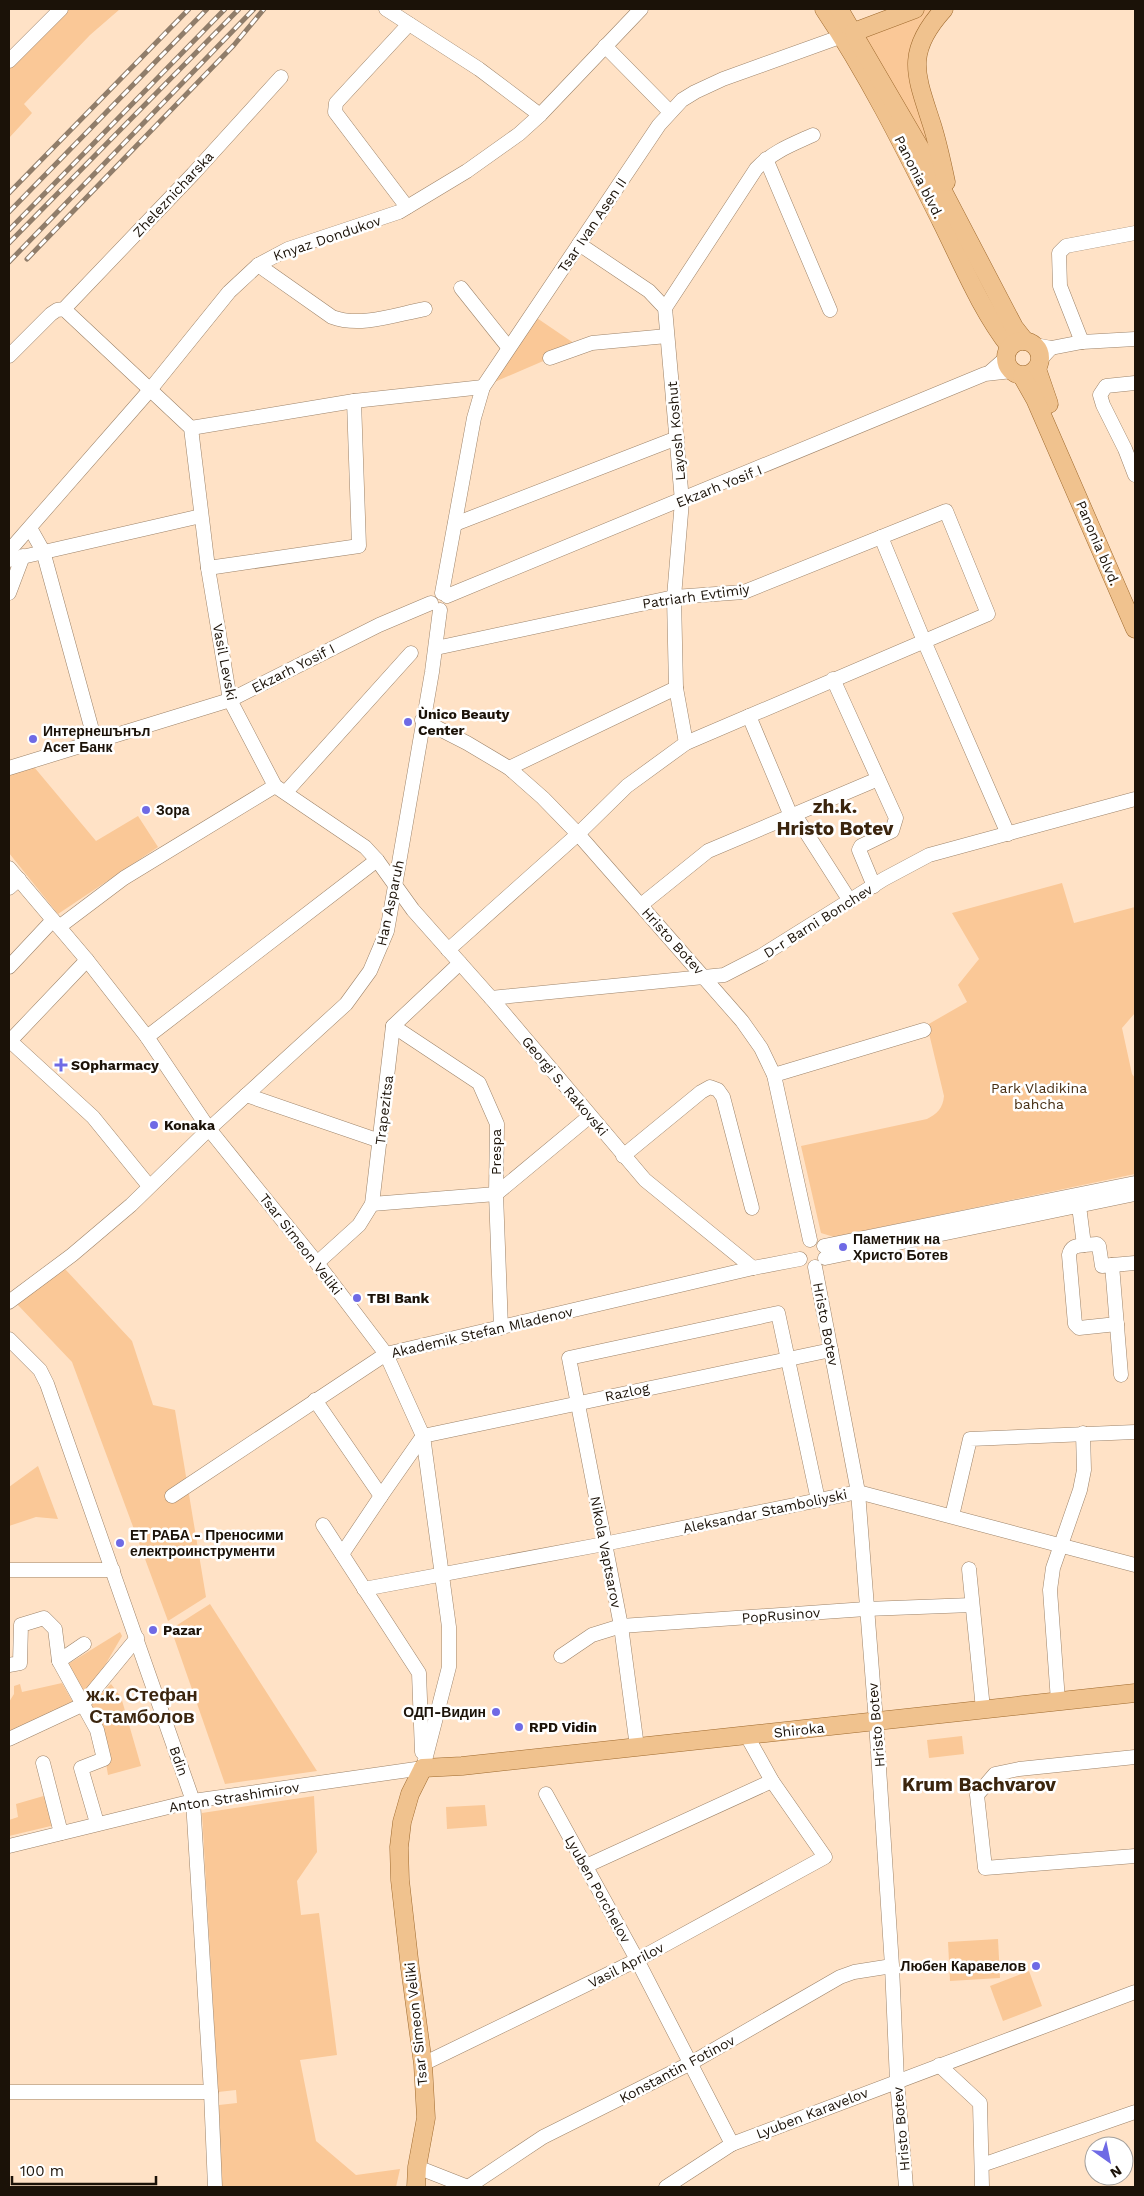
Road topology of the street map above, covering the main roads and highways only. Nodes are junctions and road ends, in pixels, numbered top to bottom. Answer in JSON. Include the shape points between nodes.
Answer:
{"nodes":[{"id":1,"x":915,"y":9,"type":"edge"},
{"id":2,"x":944,"y":9,"type":"edge"},
{"id":3,"x":834,"y":12,"type":"edge"},
{"id":4,"x":849,"y":34,"type":"junction"},
{"id":5,"x":953,"y":209,"type":"junction"},
{"id":6,"x":1027,"y":357,"type":"junction"},
{"id":7,"x":1135,"y":599,"type":"edge"},
{"id":8,"x":1135,"y":630,"type":"edge"},
{"id":9,"x":1135,"y":1693,"type":"edge"},
{"id":10,"x":462,"y":1766,"type":"joint"},
{"id":11,"x":423,"y":1768,"type":"joint"},
{"id":12,"x":417,"y":2167,"type":"junction"},
{"id":13,"x":404,"y":2187,"type":"edge"},
{"id":14,"x":416,"y":2187,"type":"edge"}],
"edges":[{"from":1,"to":4,"type":"main road","name":"Tsar Ivan Asen II"},
{"from":2,"to":5,"type":"main road","via":[[922,38],[917,73]]},
{"from":3,"to":4,"type":"main road","name":"Panonia blvd."},
{"from":4,"to":5,"type":"main road","name":"Panonia blvd."},
{"from":4,"to":6,"type":"main road","name":"Panonia blvd.","via":[[1000,334]]},
{"from":5,"to":6,"type":"main road","name":"Panonia blvd."},
{"from":6,"to":7,"type":"main road","name":"Panonia blvd."},
{"from":6,"to":8,"type":"main road","name":"Panonia blvd.","via":[[1047,425]]},
{"from":9,"to":10,"type":"main road","name":"Shiroka"},
{"from":10,"to":11,"type":"main road","name":"Anton Strashimirov"},
{"from":11,"to":12,"type":"main road","name":"Tsar Simeon Veliki","via":[[410,1794],[399,1847],[400,1880],[423,2064],[426,2118]]},
{"from":12,"to":13,"type":"main road","name":"Tsar Simeon Veliki"},
{"from":12,"to":14,"type":"main road","name":"Tsar Simeon Veliki"}]}
